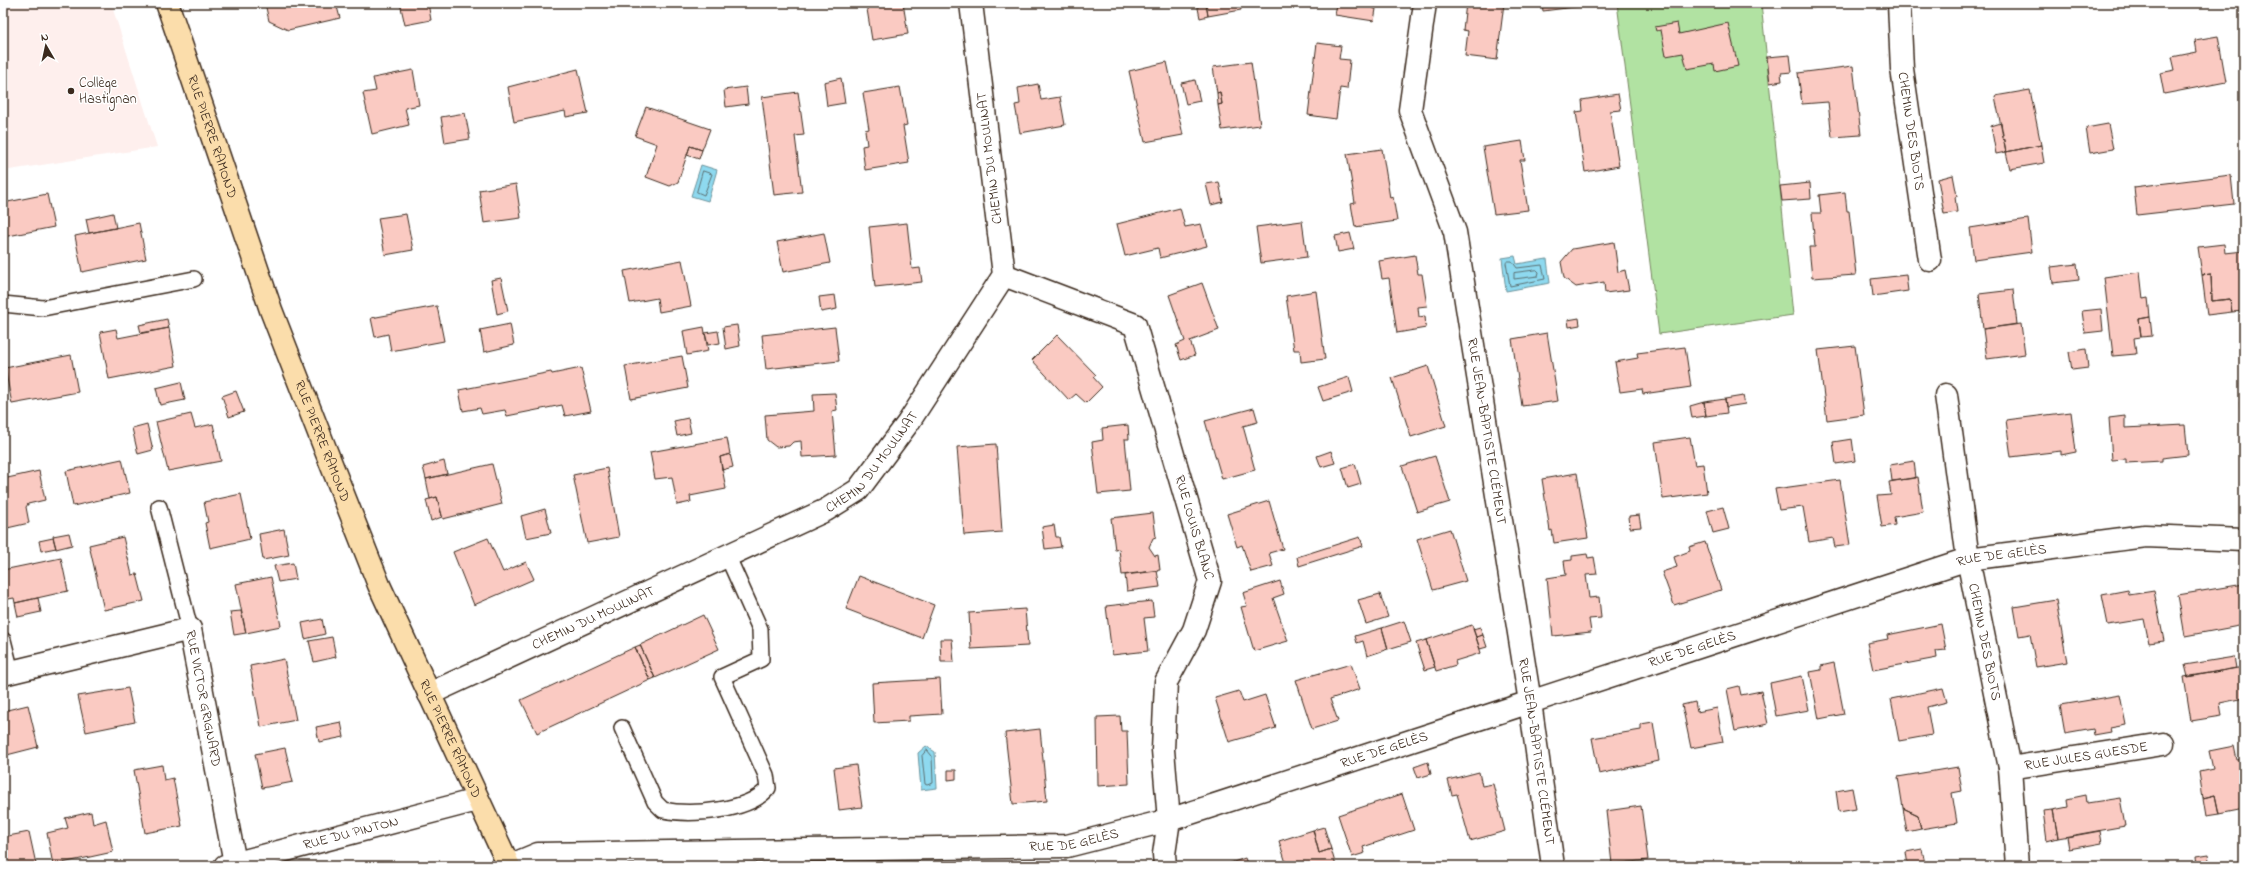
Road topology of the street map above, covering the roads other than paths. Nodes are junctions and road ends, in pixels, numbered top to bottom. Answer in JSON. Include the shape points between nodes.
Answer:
{"nodes":[{"id":1,"x":167,"y":3,"type":"edge"},
{"id":2,"x":971,"y":3,"type":"edge"},
{"id":3,"x":1425,"y":3,"type":"edge"},
{"id":4,"x":1899,"y":3,"type":"edge"},
{"id":5,"x":1930,"y":260,"type":"dead end"},
{"id":6,"x":1004,"y":274,"type":"junction"},
{"id":7,"x":194,"y":279,"type":"dead end"},
{"id":8,"x":3,"y":304,"type":"edge"},
{"id":9,"x":1946,"y":395,"type":"dead end"},
{"id":10,"x":159,"y":507,"type":"dead end"},
{"id":11,"x":2244,"y":540,"type":"edge"},
{"id":12,"x":727,"y":555,"type":"junction"},
{"id":13,"x":1968,"y":559,"type":"junction"},
{"id":14,"x":190,"y":629,"type":"junction"},
{"id":15,"x":3,"y":640,"type":"edge"},
{"id":16,"x":7,"y":673,"type":"edge"},
{"id":17,"x":429,"y":694,"type":"junction"},
{"id":18,"x":1530,"y":702,"type":"junction"},
{"id":19,"x":622,"y":728,"type":"dead end"},
{"id":20,"x":2163,"y":744,"type":"dead end"},
{"id":21,"x":2010,"y":768,"type":"junction"},
{"id":22,"x":477,"y":800,"type":"junction"},
{"id":23,"x":1169,"y":820,"type":"junction"},
{"id":24,"x":230,"y":865,"type":"edge"},
{"id":25,"x":509,"y":866,"type":"edge"},
{"id":26,"x":1166,"y":866,"type":"edge"},
{"id":27,"x":1553,"y":866,"type":"edge"},
{"id":28,"x":2017,"y":866,"type":"edge"}],
"edges":[{"from":1,"to":17,"type":"main road","name":"RUE PIERRE RAMOND","via":[[271,310],[379,585]]},
{"from":2,"to":6,"type":"street","name":"CHEMIN DU MOULINAT"},
{"from":3,"to":18,"type":"street","name":"RUE JEAN-BAPTISTE CLÉMENT","via":[[1410,110],[1455,232]]},
{"from":4,"to":5,"type":"street","name":"CHEMIN DES BIOTS","via":[[1902,70]]},
{"from":6,"to":12,"type":"street","name":"CHEMIN DU MOULINAT","via":[[908,422],[858,490],[826,510]]},
{"from":6,"to":23,"type":"street","name":"RUE LOUIS BLANC","via":[[1135,325],[1210,581],[1194,630],[1166,682],[1163,750]]},
{"from":7,"to":8,"type":"lane","via":[[43,308]]},
{"from":9,"to":13,"type":"street","name":"CHEMIN DES BIOTS"},
{"from":10,"to":14,"type":"lane"},
{"from":11,"to":13,"type":"street","name":"RUE DE GELÈS","via":[[2145,536]]},
{"from":12,"to":17,"type":"street","name":"CHEMIN DU MOULINAT"},
{"from":12,"to":19,"type":"lane","via":[[760,629],[761,659],[722,677],[766,775],[768,788],[762,796],[749,803],[707,811],[663,810],[655,802]]},
{"from":13,"to":18,"type":"street","name":"RUE DE GELÈS"},
{"from":13,"to":21,"type":"street","name":"CHEMIN DES BIOTS"},
{"from":14,"to":16,"type":"street","name":"RUE VICTOR GRIGNARD"},
{"from":14,"to":24,"type":"street","name":"RUE VICTOR GRIGNARD"},
{"from":15,"to":16,"type":"lane"},
{"from":17,"to":22,"type":"main road","name":"RUE PIERRE RAMOND"},
{"from":18,"to":23,"type":"street","name":"RUE DE GELÈS"},
{"from":18,"to":27,"type":"street","name":"RUE JEAN-BAPTISTE CLÉMENT"},
{"from":20,"to":21,"type":"street","name":"RUE JULES GUESDE"},
{"from":21,"to":28,"type":"street","name":"CHEMIN DES BIOTS"},
{"from":22,"to":24,"type":"street","name":"RUE DU PINTON"},
{"from":22,"to":25,"type":"main road","name":"RUE PIERRE RAMOND"},
{"from":23,"to":25,"type":"street","name":"RUE DE GELÈS","via":[[1067,846],[538,854]]},
{"from":23,"to":26,"type":"street","name":"RUE LOUIS BLANC","via":[[1164,854]]}]}
